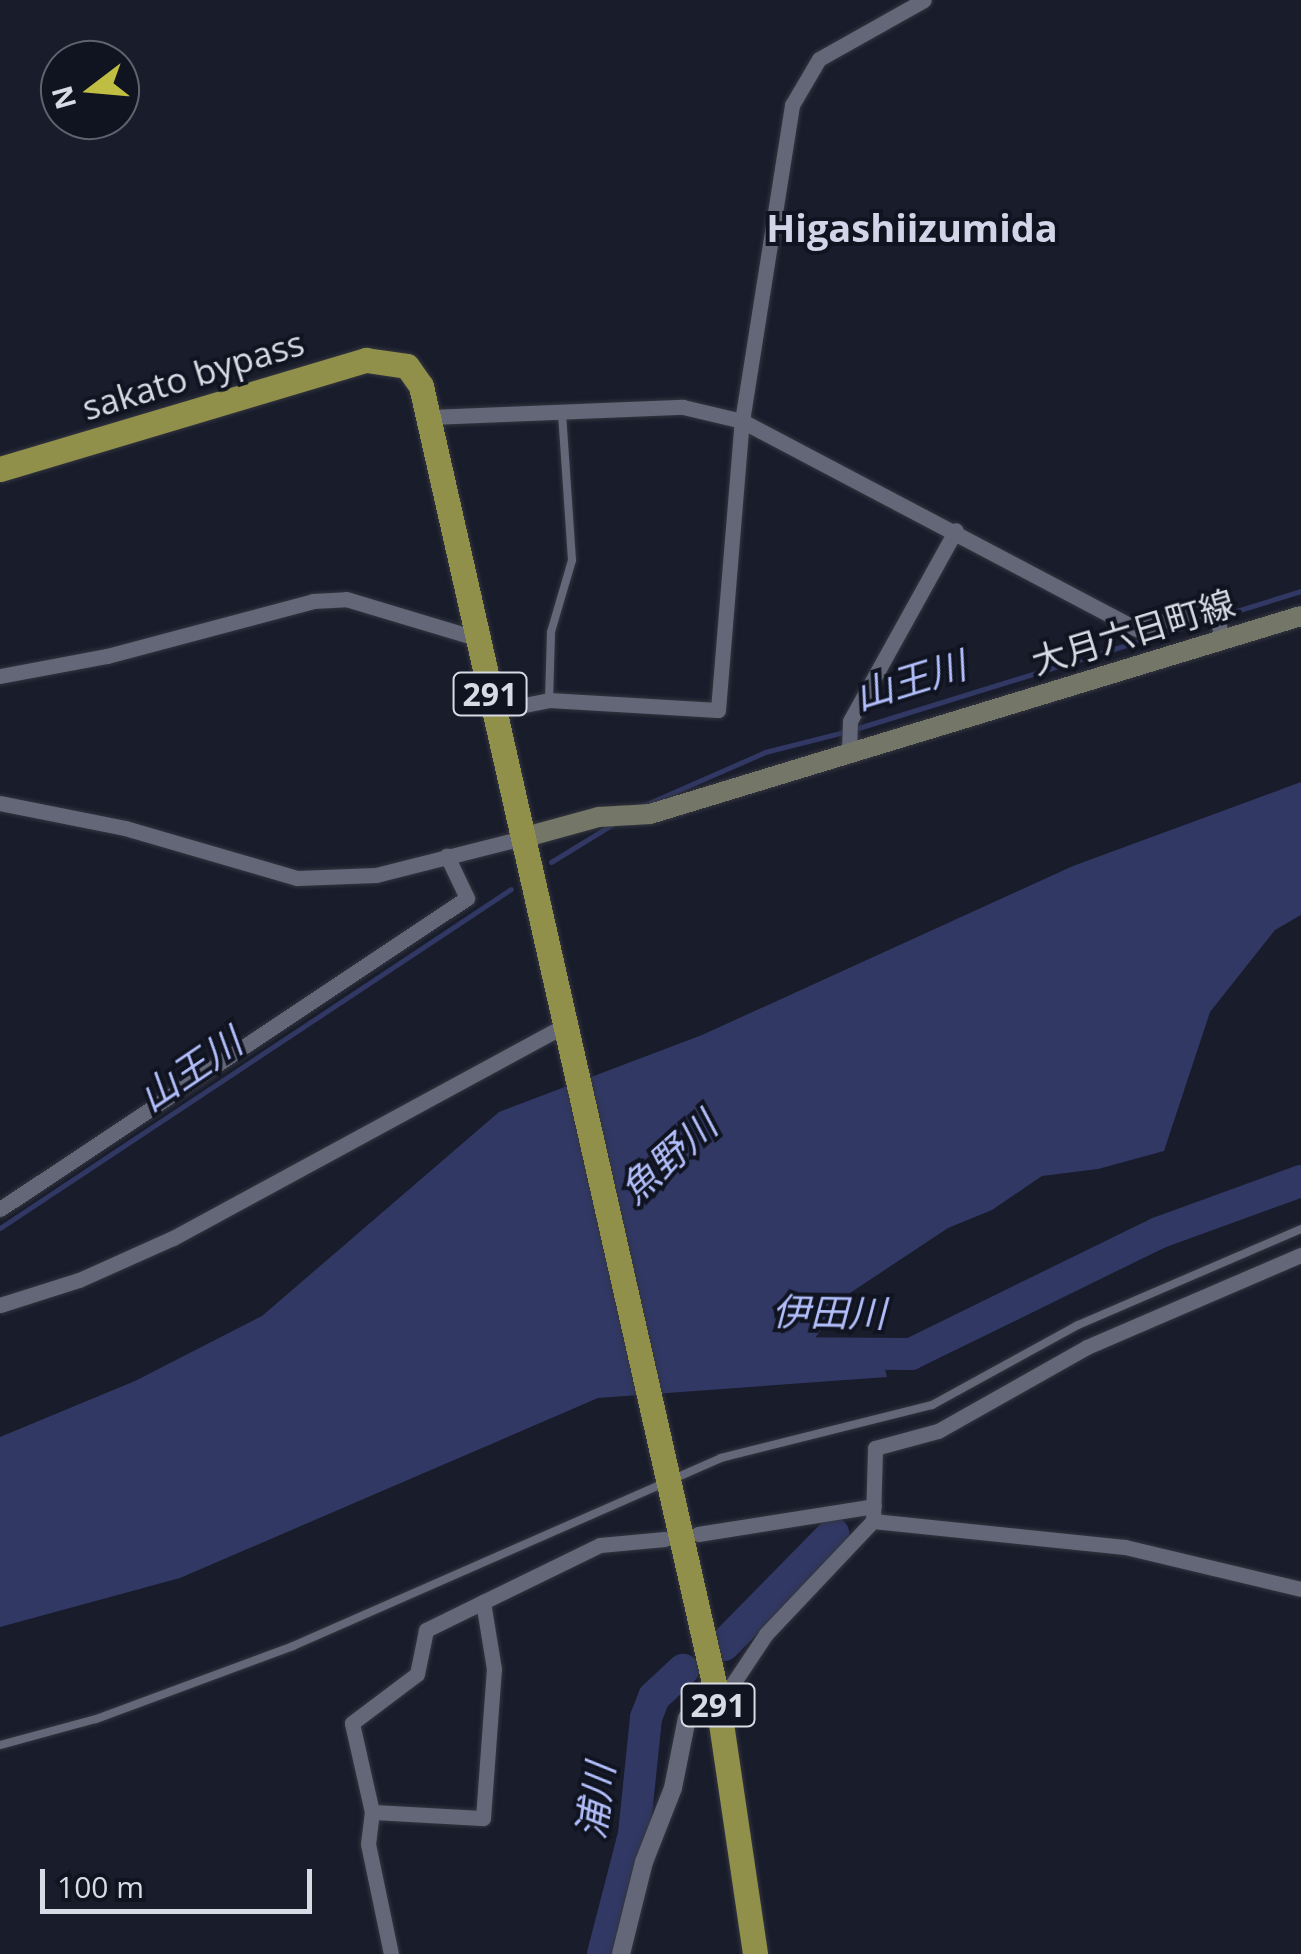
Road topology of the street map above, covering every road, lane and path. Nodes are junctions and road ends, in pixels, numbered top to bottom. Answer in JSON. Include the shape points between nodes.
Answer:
{"nodes":[{"id":1,"x":924,"y":0,"type":"edge"},
{"id":2,"x":562,"y":412,"type":"junction"},
{"id":3,"x":430,"y":418,"type":"junction"},
{"id":4,"x":742,"y":421,"type":"junction"},
{"id":5,"x":0,"y":469,"type":"edge"},
{"id":6,"x":956,"y":530,"type":"junction"},
{"id":7,"x":1301,"y":616,"type":"edge"},
{"id":8,"x":476,"y":638,"type":"junction"},
{"id":9,"x":1222,"y":639,"type":"junction"},
{"id":10,"x":0,"y":676,"type":"edge"},
{"id":11,"x":549,"y":700,"type":"junction"},
{"id":12,"x":494,"y":711,"type":"junction"},
{"id":13,"x":849,"y":750,"type":"junction"},
{"id":14,"x":0,"y":803,"type":"edge"},
{"id":15,"x":522,"y":838,"type":"junction"},
{"id":16,"x":447,"y":856,"type":"junction"},
{"id":17,"x":564,"y":1031,"type":"junction"},
{"id":18,"x":0,"y":1209,"type":"edge"},
{"id":19,"x":1301,"y":1229,"type":"edge"},
{"id":20,"x":1301,"y":1255,"type":"edge"},
{"id":21,"x":0,"y":1305,"type":"edge"},
{"id":22,"x":664,"y":1470,"type":"junction"},
{"id":23,"x":874,"y":1513,"type":"junction"},
{"id":24,"x":698,"y":1534,"type":"dead end"},
{"id":25,"x":666,"y":1538,"type":"dead end"},
{"id":26,"x":1301,"y":1589,"type":"edge"},
{"id":27,"x":482,"y":1602,"type":"junction"},
{"id":28,"x":716,"y":1696,"type":"junction"},
{"id":29,"x":0,"y":1745,"type":"edge"},
{"id":30,"x":372,"y":1812,"type":"junction"},
{"id":31,"x":392,"y":1954,"type":"edge"},
{"id":32,"x":621,"y":1954,"type":"edge"},
{"id":33,"x":754,"y":1954,"type":"edge"}],
"edges":[{"from":1,"to":4,"type":"street","via":[[820,59],[792,105]]},
{"from":2,"to":3,"type":"street"},
{"from":2,"to":4,"type":"street","via":[[683,407]]},
{"from":2,"to":11,"type":"lane","via":[[572,560],[551,632]]},
{"from":3,"to":5,"type":"highway","name":"sakato bypass","number":"291","via":[[407,366],[366,360]]},
{"from":3,"to":8,"type":"highway","number":"291"},
{"from":4,"to":6,"type":"street"},
{"from":4,"to":11,"type":"street","via":[[718,710]]},
{"from":6,"to":9,"type":"street","via":[[1137,629],[1214,606]]},
{"from":6,"to":13,"type":"street","via":[[850,721]]},
{"from":7,"to":9,"type":"main road","name":"大月六日町線"},
{"from":8,"to":10,"type":"street","via":[[346,599],[314,601],[107,656]]},
{"from":8,"to":12,"type":"highway","number":"291"},
{"from":9,"to":13,"type":"main road","name":"大月六日町線"},
{"from":11,"to":12,"type":"street"},
{"from":12,"to":15,"type":"highway","number":"291"},
{"from":13,"to":15,"type":"main road","name":"大月六日町線","via":[[650,814],[600,818]]},
{"from":14,"to":16,"type":"street","via":[[125,828],[297,878],[376,876]]},
{"from":15,"to":16,"type":"street"},
{"from":15,"to":17,"type":"highway","number":"291"},
{"from":16,"to":18,"type":"street","via":[[467,898]]},
{"from":17,"to":21,"type":"street","via":[[173,1238],[79,1280]]},
{"from":17,"to":22,"type":"highway","number":"291"},
{"from":19,"to":22,"type":"lane","via":[[1078,1324],[932,1405]]},
{"from":20,"to":23,"type":"street","via":[[1088,1347],[938,1431],[875,1448]]},
{"from":22,"to":28,"type":"highway","number":"291"},
{"from":22,"to":29,"type":"lane","via":[[293,1646],[96,1719]]},
{"from":23,"to":24,"type":"street"},
{"from":23,"to":26,"type":"street","via":[[1125,1547]]},
{"from":23,"to":28,"type":"street","via":[[766,1634],[726,1694]]},
{"from":25,"to":27,"type":"street","via":[[600,1545]]},
{"from":27,"to":30,"type":"street","via":[[426,1630],[417,1674],[352,1723]]},
{"from":27,"to":30,"type":"street","via":[[494,1670],[484,1818]]},
{"from":28,"to":32,"type":"street","via":[[687,1718],[673,1788],[644,1862]]},
{"from":28,"to":33,"type":"highway","number":"291"},
{"from":30,"to":31,"type":"street","via":[[368,1844]]}]}
